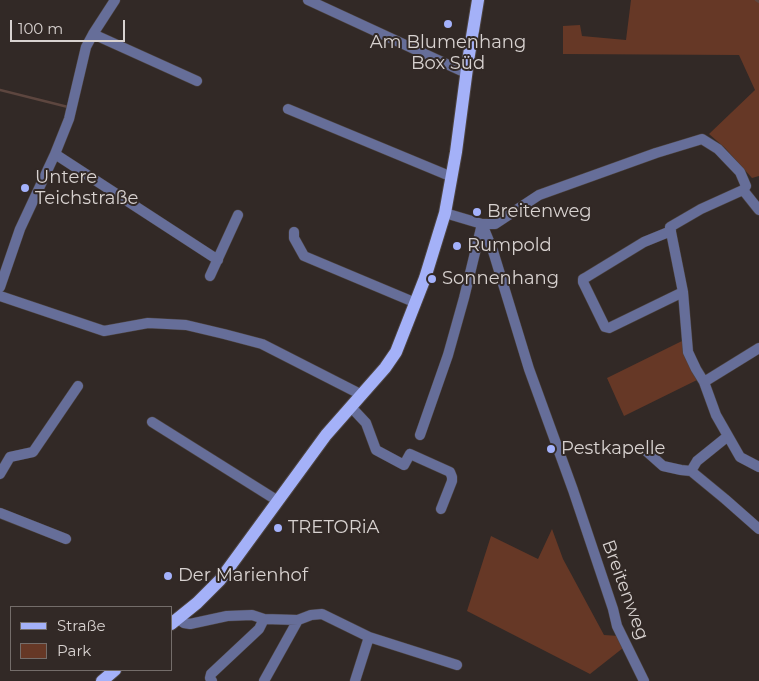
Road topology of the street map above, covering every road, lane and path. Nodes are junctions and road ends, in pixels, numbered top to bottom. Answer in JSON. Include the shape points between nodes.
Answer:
{"nodes":[{"id":1,"x":115,"y":0,"type":"edge"},
{"id":2,"x":308,"y":0,"type":"edge"},
{"id":3,"x":478,"y":0,"type":"edge"},
{"id":4,"x":93,"y":34,"type":"junction"},
{"id":5,"x":466,"y":73,"type":"junction"},
{"id":6,"x":197,"y":81,"type":"dead end"},
{"id":7,"x":288,"y":109,"type":"dead end"},
{"id":8,"x":55,"y":154,"type":"junction"},
{"id":9,"x":452,"y":177,"type":"junction"},
{"id":10,"x":743,"y":190,"type":"junction"},
{"id":11,"x":759,"y":210,"type":"edge"},
{"id":12,"x":445,"y":214,"type":"junction"},
{"id":13,"x":238,"y":215,"type":"dead end"},
{"id":14,"x":482,"y":224,"type":"junction"},
{"id":15,"x":671,"y":231,"type":"junction"},
{"id":16,"x":294,"y":232,"type":"dead end"},
{"id":17,"x":218,"y":260,"type":"junction"},
{"id":18,"x":210,"y":276,"type":"dead end"},
{"id":19,"x":0,"y":287,"type":"edge"},
{"id":20,"x":683,"y":292,"type":"junction"},
{"id":21,"x":0,"y":296,"type":"edge"},
{"id":22,"x":416,"y":303,"type":"junction"},
{"id":23,"x":759,"y":348,"type":"edge"},
{"id":24,"x":704,"y":382,"type":"junction"},
{"id":25,"x":78,"y":386,"type":"dead end"},
{"id":26,"x":362,"y":395,"type":"junction"},
{"id":27,"x":351,"y":407,"type":"junction"},
{"id":28,"x":152,"y":422,"type":"dead end"},
{"id":29,"x":420,"y":435,"type":"dead end"},
{"id":30,"x":728,"y":436,"type":"junction"},
{"id":31,"x":645,"y":450,"type":"dead end"},
{"id":32,"x":759,"y":468,"type":"edge"},
{"id":33,"x":691,"y":472,"type":"junction"},
{"id":34,"x":0,"y":474,"type":"edge"},
{"id":35,"x":278,"y":501,"type":"junction"},
{"id":36,"x":441,"y":509,"type":"dead end"},
{"id":37,"x":0,"y":513,"type":"edge"},
{"id":38,"x":759,"y":529,"type":"edge"},
{"id":39,"x":66,"y":539,"type":"dead end"},
{"id":40,"x":264,"y":619,"type":"junction"},
{"id":41,"x":298,"y":620,"type":"junction"},
{"id":42,"x":174,"y":621,"type":"edge"},
{"id":43,"x":369,"y":637,"type":"junction"},
{"id":44,"x":457,"y":665,"type":"dead end"},
{"id":45,"x":114,"y":671,"type":"edge"},
{"id":46,"x":102,"y":681,"type":"edge"},
{"id":47,"x":212,"y":681,"type":"edge"},
{"id":48,"x":264,"y":681,"type":"edge"},
{"id":49,"x":355,"y":681,"type":"edge"},
{"id":50,"x":644,"y":681,"type":"edge"}],
"edges":[{"from":1,"to":4,"type":"street"},
{"from":2,"to":5,"type":"street"},
{"from":3,"to":5,"type":"main road"},
{"from":4,"to":6,"type":"street"},
{"from":4,"to":8,"type":"street","via":[[86,47],[69,119]]},
{"from":5,"to":9,"type":"main road"},
{"from":7,"to":9,"type":"street"},
{"from":8,"to":17,"type":"street"},
{"from":8,"to":19,"type":"street","via":[[20,229]]},
{"from":9,"to":12,"type":"main road"},
{"from":10,"to":11,"type":"street"},
{"from":10,"to":14,"type":"street","via":[[746,186],[740,172],[718,149],[702,139],[656,152],[539,195],[495,224]]},
{"from":10,"to":15,"type":"street","via":[[701,209],[670,227]]},
{"from":12,"to":14,"type":"street"},
{"from":12,"to":22,"type":"main road"},
{"from":13,"to":17,"type":"street"},
{"from":14,"to":29,"type":"street","via":[[451,346]]},
{"from":14,"to":50,"type":"street","name":"Breitenweg","via":[[617,626]]},
{"from":15,"to":20,"type":"street"},
{"from":15,"to":20,"type":"street","via":[[644,242],[583,279],[583,282],[609,328]]},
{"from":16,"to":22,"type":"street","via":[[304,256]]},
{"from":17,"to":18,"type":"street"},
{"from":20,"to":24,"type":"street","via":[[688,352]]},
{"from":21,"to":26,"type":"street","via":[[104,331],[148,322],[186,325],[262,344]]},
{"from":22,"to":26,"type":"main road","via":[[396,352]]},
{"from":23,"to":24,"type":"street"},
{"from":24,"to":30,"type":"street"},
{"from":25,"to":34,"type":"street","via":[[34,452],[10,457]]},
{"from":26,"to":27,"type":"main road"},
{"from":27,"to":35,"type":"main road","via":[[326,435]]},
{"from":27,"to":36,"type":"street","via":[[366,423],[376,450],[404,465],[410,454],[450,472],[452,481]]},
{"from":28,"to":35,"type":"street"},
{"from":30,"to":32,"type":"street","via":[[740,457]]},
{"from":30,"to":33,"type":"street","via":[[698,461]]},
{"from":31,"to":33,"type":"street","via":[[663,466]]},
{"from":33,"to":38,"type":"street"},
{"from":35,"to":42,"type":"main road","via":[[220,580]]},
{"from":37,"to":39,"type":"street"},
{"from":40,"to":41,"type":"street"},
{"from":40,"to":42,"type":"street","via":[[252,615],[227,616],[190,624]]},
{"from":40,"to":47,"type":"street","via":[[259,629],[211,674]]},
{"from":41,"to":43,"type":"street","via":[[322,614]]},
{"from":41,"to":48,"type":"street"},
{"from":43,"to":44,"type":"street"},
{"from":43,"to":49,"type":"street"},
{"from":45,"to":46,"type":"main road"}]}
